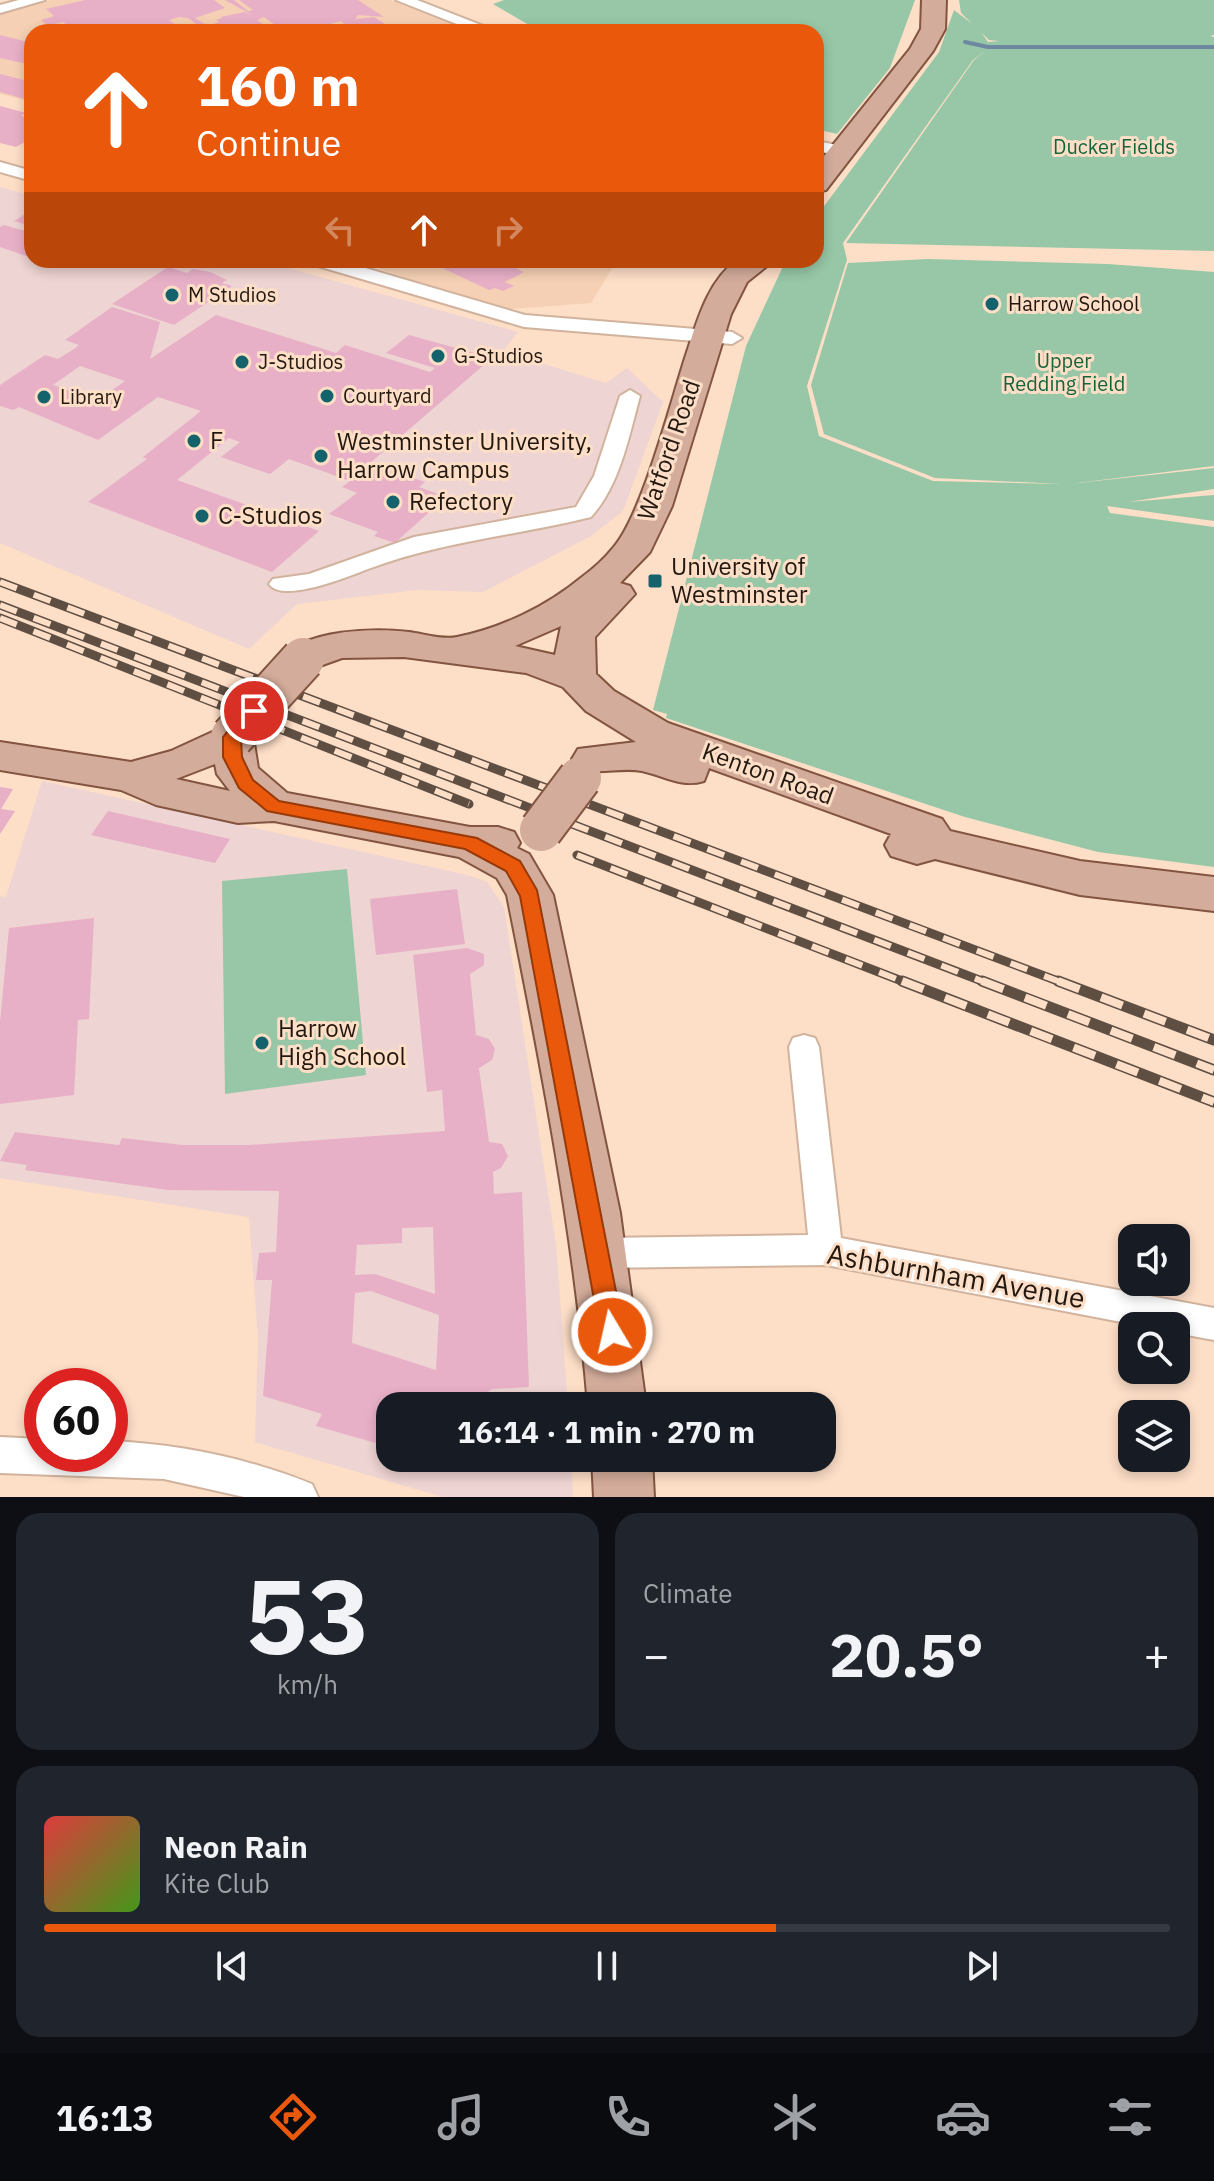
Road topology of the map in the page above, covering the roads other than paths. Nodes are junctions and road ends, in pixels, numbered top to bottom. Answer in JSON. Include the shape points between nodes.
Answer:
{"nodes":[{"id":1,"x":38,"y":0,"type":"edge"},
{"id":2,"x":403,"y":0,"type":"edge"},
{"id":3,"x":934,"y":0,"type":"edge"},
{"id":4,"x":0,"y":9,"type":"edge"},
{"id":5,"x":469,"y":24,"type":"edge"},
{"id":6,"x":828,"y":153,"type":"edge"},
{"id":7,"x":0,"y":167,"type":"edge"},
{"id":8,"x":24,"y":174,"type":"edge"},
{"id":9,"x":345,"y":268,"type":"edge"},
{"id":10,"x":762,"y":268,"type":"edge"},
{"id":11,"x":719,"y":337,"type":"junction"},
{"id":12,"x":630,"y":396,"type":"dead end"},
{"id":13,"x":281,"y":584,"type":"dead end"},
{"id":14,"x":458,"y":649,"type":"junction"},
{"id":15,"x":588,"y":690,"type":"junction"},
{"id":16,"x":232,"y":737,"type":"junction"},
{"id":17,"x":0,"y":756,"type":"edge"},
{"id":18,"x":586,"y":769,"type":"junction"},
{"id":19,"x":131,"y":777,"type":"junction"},
{"id":20,"x":274,"y":806,"type":"junction"},
{"id":21,"x":541,"y":830,"type":"junction"},
{"id":22,"x":470,"y":843,"type":"junction"},
{"id":23,"x":935,"y":843,"type":"junction"},
{"id":24,"x":1214,"y":894,"type":"edge"},
{"id":25,"x":530,"y":895,"type":"junction"},
{"id":26,"x":804,"y":1047,"type":"dead end"},
{"id":27,"x":826,"y":1250,"type":"junction"},
{"id":28,"x":599,"y":1253,"type":"junction"},
{"id":29,"x":1214,"y":1324,"type":"edge"},
{"id":30,"x":616,"y":1392,"type":"edge"},
{"id":31,"x":0,"y":1455,"type":"edge"},
{"id":32,"x":623,"y":1472,"type":"edge"},
{"id":33,"x":299,"y":1497,"type":"edge"},
{"id":34,"x":624,"y":1497,"type":"edge"}],
"edges":[{"from":1,"to":4,"type":"street"},
{"from":2,"to":5,"type":"street"},
{"from":3,"to":6,"type":"main road","via":[[933,29],[921,51]]},
{"from":7,"to":8,"type":"street"},
{"from":9,"to":11,"type":"street","via":[[524,321]]},
{"from":10,"to":11,"type":"main road","name":"Watford Road"},
{"from":11,"to":14,"type":"main road","name":"Watford Road","via":[[631,552],[553,615],[518,632]]},
{"from":11,"to":15,"type":"main road","name":"Watford Road","via":[[681,509],[658,557],[581,623],[571,646]]},
{"from":12,"to":13,"type":"street","via":[[590,508],[583,512],[402,548],[312,581]]},
{"from":14,"to":15,"type":"main road","name":"Kenton Road","via":[[533,661]]},
{"from":14,"to":16,"type":"main road","bridge":true,"via":[[350,645],[316,651]]},
{"from":15,"to":18,"type":"main road","name":"Watford Road","via":[[602,730]]},
{"from":15,"to":23,"type":"main road","name":"Kenton Road","via":[[653,733],[926,830]]},
{"from":16,"to":19,"type":"main road","via":[[185,762]]},
{"from":16,"to":20,"type":"main road","via":[[238,774]]},
{"from":17,"to":19,"type":"main road"},
{"from":18,"to":21,"type":"main road","bridge":true},
{"from":18,"to":23,"type":"main road","name":"Kenton Road","via":[[641,756],[815,819],[917,848]]},
{"from":19,"to":20,"type":"main road","via":[[156,790],[238,808]]},
{"from":20,"to":22,"type":"main road"},
{"from":21,"to":22,"type":"main road","via":[[507,843]]},
{"from":21,"to":25,"type":"main road"},
{"from":22,"to":25,"type":"main road","via":[[513,866]]},
{"from":23,"to":24,"type":"main road","name":"Kenton Road","via":[[1080,878]]},
{"from":25,"to":28,"type":"main road"},
{"from":26,"to":27,"type":"street"},
{"from":27,"to":28,"type":"street","name":"Ashburnham Avenue"},
{"from":27,"to":29,"type":"street","name":"Ashburnham Avenue"},
{"from":28,"to":30,"type":"main road"},
{"from":31,"to":33,"type":"street","via":[[164,1461]]},
{"from":32,"to":34,"type":"main road"}]}
